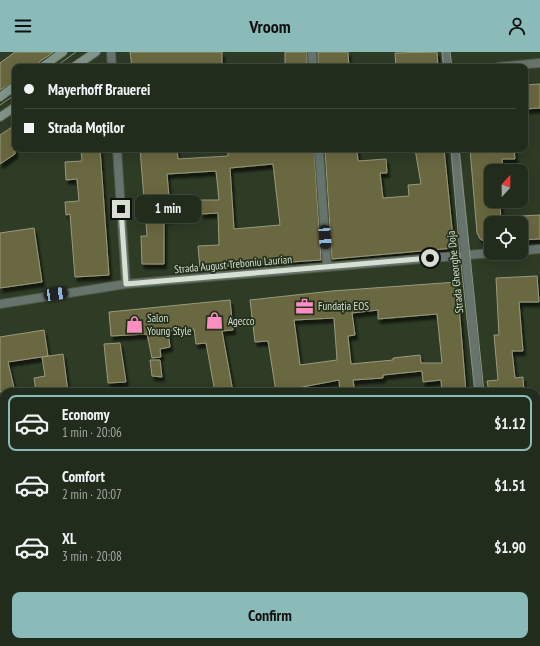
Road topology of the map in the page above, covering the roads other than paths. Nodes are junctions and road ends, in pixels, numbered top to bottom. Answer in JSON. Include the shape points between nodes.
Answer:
{"nodes":[{"id":1,"x":63,"y":52,"type":"edge"},
{"id":2,"x":96,"y":52,"type":"edge"},
{"id":3,"x":111,"y":52,"type":"edge"},
{"id":4,"x":312,"y":52,"type":"edge"},
{"id":5,"x":446,"y":52,"type":"edge"},
{"id":6,"x":540,"y":63,"type":"edge"},
{"id":7,"x":46,"y":64,"type":"edge"},
{"id":8,"x":78,"y":64,"type":"edge"},
{"id":9,"x":112,"y":64,"type":"edge"},
{"id":10,"x":313,"y":64,"type":"edge"},
{"id":11,"x":447,"y":64,"type":"edge"},
{"id":12,"x":528,"y":64,"type":"edge"},
{"id":13,"x":12,"y":88,"type":"edge"},
{"id":14,"x":0,"y":97,"type":"edge"},
{"id":15,"x":12,"y":109,"type":"edge"},
{"id":16,"x":0,"y":117,"type":"edge"},
{"id":17,"x":117,"y":152,"type":"edge"},
{"id":18,"x":319,"y":152,"type":"edge"},
{"id":19,"x":455,"y":152,"type":"edge"},
{"id":20,"x":540,"y":249,"type":"edge"},
{"id":21,"x":528,"y":250,"type":"edge"},
{"id":22,"x":484,"y":254,"type":"edge"},
{"id":23,"x":466,"y":255,"type":"junction"},
{"id":24,"x":327,"y":266,"type":"junction"},
{"id":25,"x":126,"y":284,"type":"junction"},
{"id":26,"x":0,"y":304,"type":"edge"},
{"id":27,"x":479,"y":388,"type":"edge"}],
"edges":[{"from":1,"to":7,"type":"main road"},
{"from":2,"to":8,"type":"main road"},
{"from":3,"to":9,"type":"street"},
{"from":4,"to":10,"type":"street"},
{"from":5,"to":11,"type":"street"},
{"from":6,"to":12,"type":"street"},
{"from":13,"to":14,"type":"main road"},
{"from":15,"to":16,"type":"main road"},
{"from":17,"to":25,"type":"street"},
{"from":18,"to":24,"type":"street"},
{"from":19,"to":23,"type":"street","name":"Strada Gheorghe Doja"},
{"from":20,"to":21,"type":"street"},
{"from":22,"to":23,"type":"street","name":"Strada August Treboniu Laurian"},
{"from":23,"to":24,"type":"street","name":"Strada August Treboniu Laurian"},
{"from":23,"to":27,"type":"street","name":"Strada Gheorghe Doja"},
{"from":24,"to":25,"type":"street","name":"Strada August Treboniu Laurian"},
{"from":25,"to":26,"type":"street","name":"Strada August Treboniu Laurian"}]}
